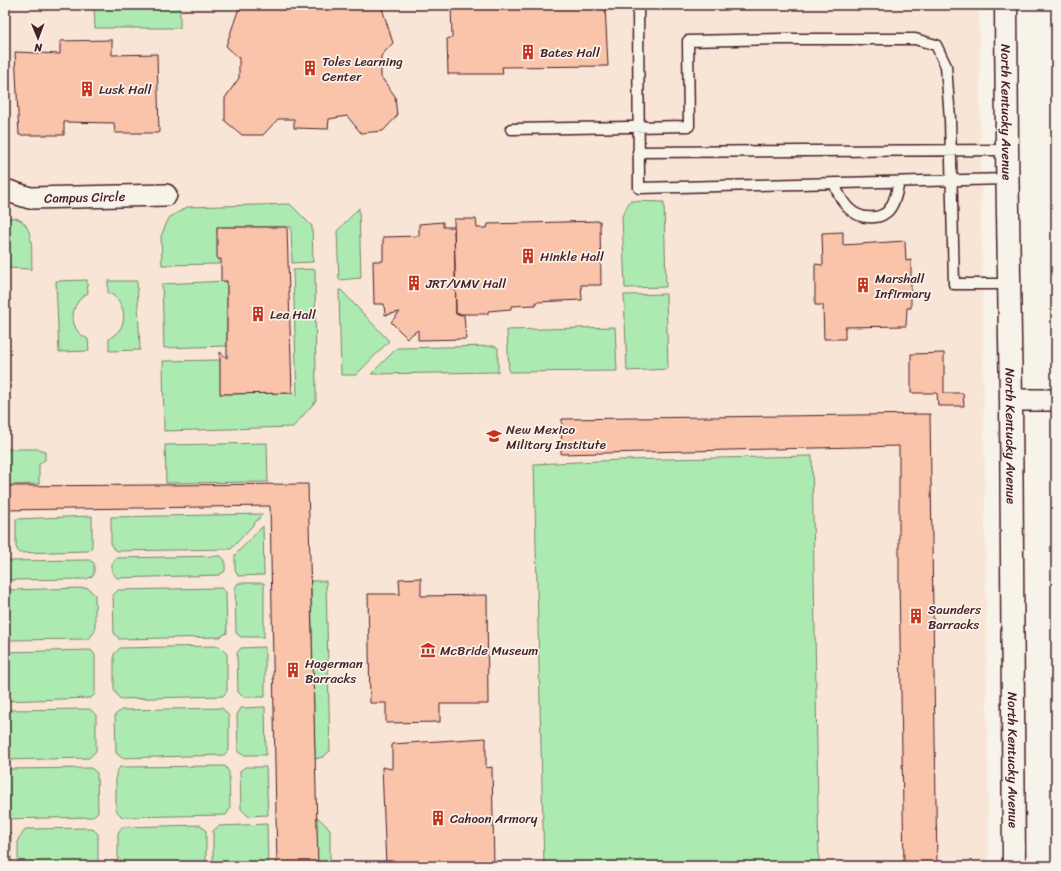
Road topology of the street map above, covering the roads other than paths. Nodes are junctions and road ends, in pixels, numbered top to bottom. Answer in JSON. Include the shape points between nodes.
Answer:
{"nodes":[{"id":1,"x":638,"y":5,"type":"edge"},
{"id":2,"x":1006,"y":5,"type":"edge"},
{"id":3,"x":638,"y":127,"type":"junction"},
{"id":4,"x":511,"y":129,"type":"dead end"},
{"id":5,"x":1006,"y":150,"type":"junction"},
{"id":6,"x":951,"y":151,"type":"junction"},
{"id":7,"x":638,"y":152,"type":"junction"},
{"id":8,"x":1007,"y":179,"type":"junction"},
{"id":9,"x":952,"y":180,"type":"junction"},
{"id":10,"x":899,"y":182,"type":"junction"},
{"id":11,"x":834,"y":183,"type":"junction"},
{"id":12,"x":5,"y":190,"type":"edge"},
{"id":13,"x":166,"y":195,"type":"dead end"},
{"id":14,"x":1009,"y":284,"type":"junction"},
{"id":15,"x":1011,"y":400,"type":"junction"},
{"id":16,"x":1056,"y":400,"type":"edge"},
{"id":17,"x":1014,"y":866,"type":"edge"}],
"edges":[{"from":1,"to":3,"type":"lane"},
{"from":2,"to":5,"type":"street","name":"North Kentucky Avenue"},
{"from":3,"to":4,"type":"lane"},
{"from":3,"to":6,"type":"lane","via":[[689,126],[688,41],[915,39],[936,45],[946,66]]},
{"from":3,"to":7,"type":"lane"},
{"from":5,"to":6,"type":"lane"},
{"from":5,"to":8,"type":"street","name":"North Kentucky Avenue"},
{"from":6,"to":7,"type":"lane"},
{"from":6,"to":9,"type":"lane"},
{"from":7,"to":11,"type":"lane","via":[[638,188]]},
{"from":8,"to":9,"type":"lane"},
{"from":8,"to":14,"type":"street","name":"North Kentucky Avenue"},
{"from":9,"to":10,"type":"lane"},
{"from":9,"to":14,"type":"lane","via":[[954,284]]},
{"from":10,"to":11,"type":"lane"},
{"from":10,"to":11,"type":"lane","via":[[888,211],[879,217],[869,218],[856,215],[848,208]]},
{"from":12,"to":13,"type":"street","name":"Campus Circle","via":[[30,198]]},
{"from":14,"to":15,"type":"street","name":"North Kentucky Avenue"},
{"from":15,"to":16,"type":"street"},
{"from":15,"to":17,"type":"street","name":"North Kentucky Avenue"}]}
